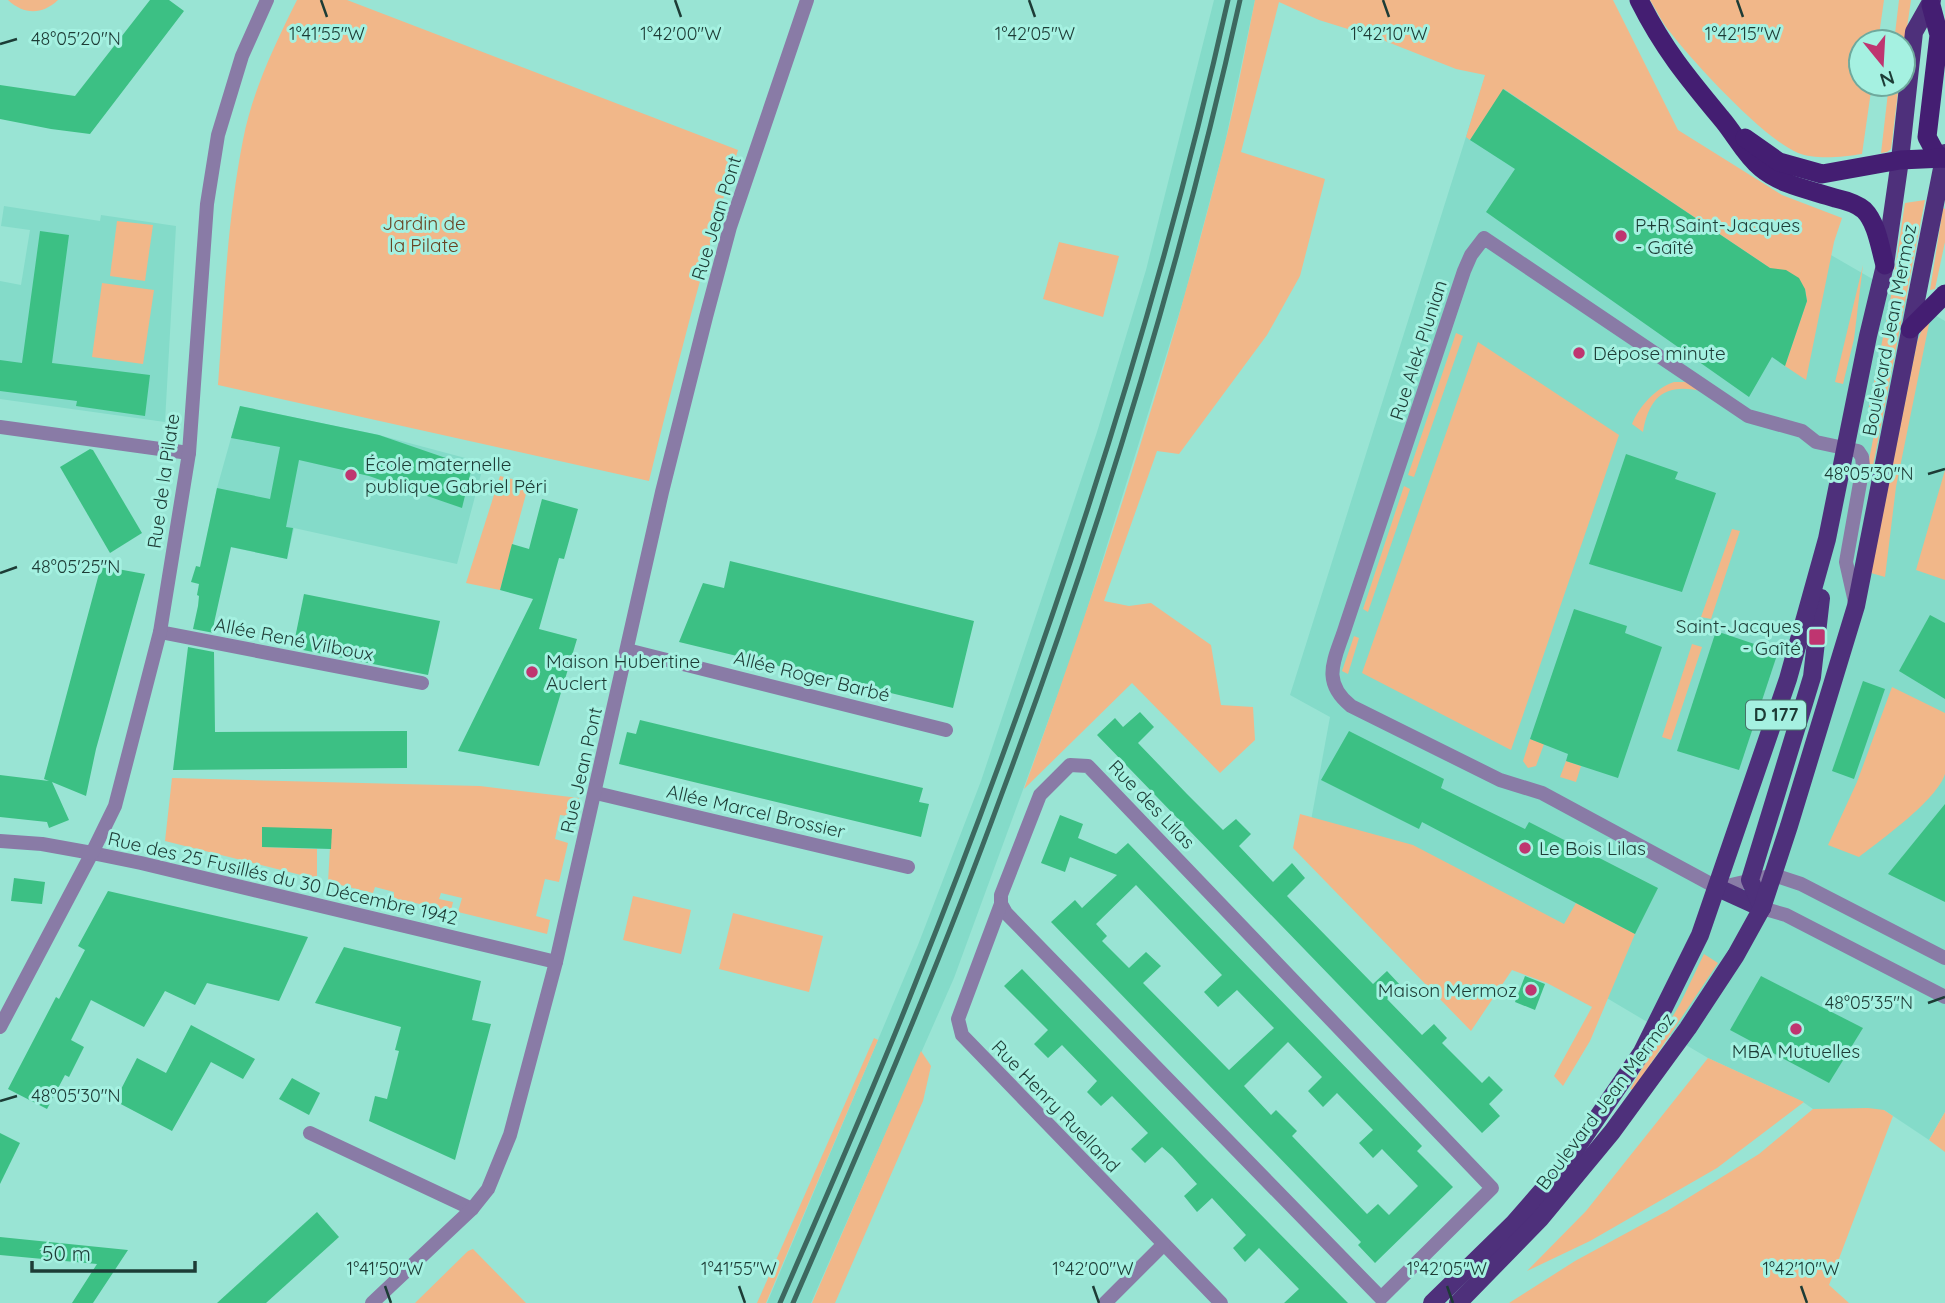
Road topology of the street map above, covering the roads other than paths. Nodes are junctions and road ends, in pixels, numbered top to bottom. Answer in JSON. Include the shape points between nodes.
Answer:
{"nodes":[{"id":1,"x":267,"y":0,"type":"edge"},
{"id":2,"x":807,"y":0,"type":"edge"},
{"id":3,"x":1639,"y":0,"type":"edge"},
{"id":4,"x":1931,"y":3,"type":"edge"},
{"id":5,"x":1723,"y":119,"type":"junction"},
{"id":6,"x":1945,"y":156,"type":"edge"},
{"id":7,"x":1900,"y":160,"type":"junction"},
{"id":8,"x":1885,"y":265,"type":"junction"},
{"id":9,"x":1945,"y":294,"type":"edge"},
{"id":10,"x":1910,"y":329,"type":"junction"},
{"id":11,"x":0,"y":427,"type":"edge"},
{"id":12,"x":1845,"y":447,"type":"junction"},
{"id":13,"x":189,"y":453,"type":"junction"},
{"id":14,"x":1827,"y":539,"type":"junction"},
{"id":15,"x":1856,"y":606,"type":"junction"},
{"id":16,"x":160,"y":632,"type":"junction"},
{"id":17,"x":628,"y":650,"type":"junction"},
{"id":18,"x":422,"y":683,"type":"dead end"},
{"id":19,"x":946,"y":730,"type":"dead end"},
{"id":20,"x":596,"y":793,"type":"junction"},
{"id":21,"x":0,"y":841,"type":"edge"},
{"id":22,"x":92,"y":853,"type":"junction"},
{"id":23,"x":908,"y":867,"type":"dead end"},
{"id":24,"x":1774,"y":874,"type":"junction"},
{"id":25,"x":1750,"y":880,"type":"junction"},
{"id":26,"x":1718,"y":888,"type":"junction"},
{"id":27,"x":1001,"y":904,"type":"junction"},
{"id":28,"x":1762,"y":908,"type":"junction"},
{"id":29,"x":1945,"y":958,"type":"edge"},
{"id":30,"x":556,"y":962,"type":"junction"},
{"id":31,"x":1945,"y":997,"type":"edge"},
{"id":32,"x":0,"y":1027,"type":"edge"},
{"id":33,"x":310,"y":1133,"type":"dead end"},
{"id":34,"x":472,"y":1209,"type":"junction"},
{"id":35,"x":1163,"y":1245,"type":"junction"},
{"id":36,"x":372,"y":1303,"type":"edge"},
{"id":37,"x":1105,"y":1303,"type":"edge"},
{"id":38,"x":1221,"y":1303,"type":"edge"},
{"id":39,"x":1432,"y":1303,"type":"edge"},
{"id":40,"x":1458,"y":1303,"type":"edge"}],
"edges":[{"from":1,"to":13,"type":"street","name":"Rue de la Pilate","via":[[242,56],[218,135],[207,204]]},
{"from":2,"to":17,"type":"street","name":"Rue Jean Pont","via":[[730,227],[665,478]]},
{"from":3,"to":5,"type":"highway","via":[[1673,60]]},
{"from":4,"to":6,"type":"highway","via":[[1939,35],[1927,137],[1936,154]]},
{"from":4,"to":7,"type":"main road","number":"D 177","via":[[1914,32]]},
{"from":5,"to":7,"type":"highway","via":[[1779,162],[1822,174]]},
{"from":5,"to":8,"type":"highway","via":[[1761,168],[1863,209]]},
{"from":6,"to":7,"type":"highway"},
{"from":6,"to":10,"type":"main road","name":"Boulevard Jean Mermoz"},
{"from":7,"to":8,"type":"main road","name":"Boulevard Jean Mermoz","number":"D 177"},
{"from":8,"to":12,"type":"main road","name":"Boulevard Jean Mermoz","number":"D 177"},
{"from":9,"to":10,"type":"highway"},
{"from":10,"to":15,"type":"main road","name":"Boulevard Jean Mermoz"},
{"from":11,"to":13,"type":"street"},
{"from":12,"to":14,"type":"main road","name":"Boulevard Jean Mermoz","number":"D 177"},
{"from":12,"to":15,"type":"street","via":[[1858,451],[1863,466],[1846,562]]},
{"from":12,"to":26,"type":"street","name":"Rue Alek Plunian","via":[[1816,442],[1802,430],[1748,416],[1484,238],[1464,271],[1332,669],[1337,693],[1351,706],[1509,785],[1542,793]]},
{"from":13,"to":16,"type":"street","name":"Rue de la Pilate"},
{"from":14,"to":25,"type":"main road","name":"Boulevard Jean Mermoz","number":"D 177","via":[[1812,677]]},
{"from":14,"to":26,"type":"main road","name":"Boulevard Jean Mermoz","number":"D 177","via":[[1788,679]]},
{"from":15,"to":24,"type":"main road","name":"Boulevard Jean Mermoz"},
{"from":16,"to":18,"type":"street","name":"Allée René Vilboux"},
{"from":16,"to":22,"type":"street","name":"Rue de la Pilate","via":[[115,806]]},
{"from":17,"to":19,"type":"street","name":"Allée Roger Barbé"},
{"from":17,"to":20,"type":"street","name":"Rue Jean Pont"},
{"from":20,"to":23,"type":"street","name":"Allée Marcel Brossier"},
{"from":20,"to":30,"type":"street","name":"Rue Jean Pont"},
{"from":21,"to":22,"type":"street","name":"Rue des 25 Fusillés du 30 Décembre 1942"},
{"from":22,"to":30,"type":"street","name":"Rue des 25 Fusillés du 30 Décembre 1942"},
{"from":22,"to":32,"type":"street","name":"Rue de la Pilate"},
{"from":24,"to":25,"type":"street"},
{"from":24,"to":28,"type":"main road","name":"Boulevard Jean Mermoz"},
{"from":24,"to":29,"type":"street"},
{"from":25,"to":26,"type":"street"},
{"from":25,"to":28,"type":"main road"},
{"from":26,"to":28,"type":"main road"},
{"from":26,"to":39,"type":"main road","name":"Boulevard Jean Mermoz","via":[[1642,1052],[1612,1099],[1567,1162],[1514,1223]]},
{"from":27,"to":27,"type":"street","name":"Rue des Lilas","via":[[1381,1298],[1492,1188],[1088,766],[1070,765],[1040,795]]},
{"from":27,"to":35,"type":"street","name":"Rue Henry Ruelland","via":[[962,1006],[958,1029]]},
{"from":28,"to":31,"type":"street","via":[[1786,915]]},
{"from":28,"to":40,"type":"main road","name":"Boulevard Jean Mermoz","via":[[1688,1028],[1612,1132],[1540,1219]]},
{"from":30,"to":34,"type":"street","name":"Rue Jean Pont","via":[[510,1135],[488,1189]]},
{"from":33,"to":34,"type":"street"},
{"from":34,"to":36,"type":"street","name":"Rue Jean Pont"},
{"from":35,"to":37,"type":"street"},
{"from":35,"to":38,"type":"street","name":"Rue Henry Ruelland"}]}
